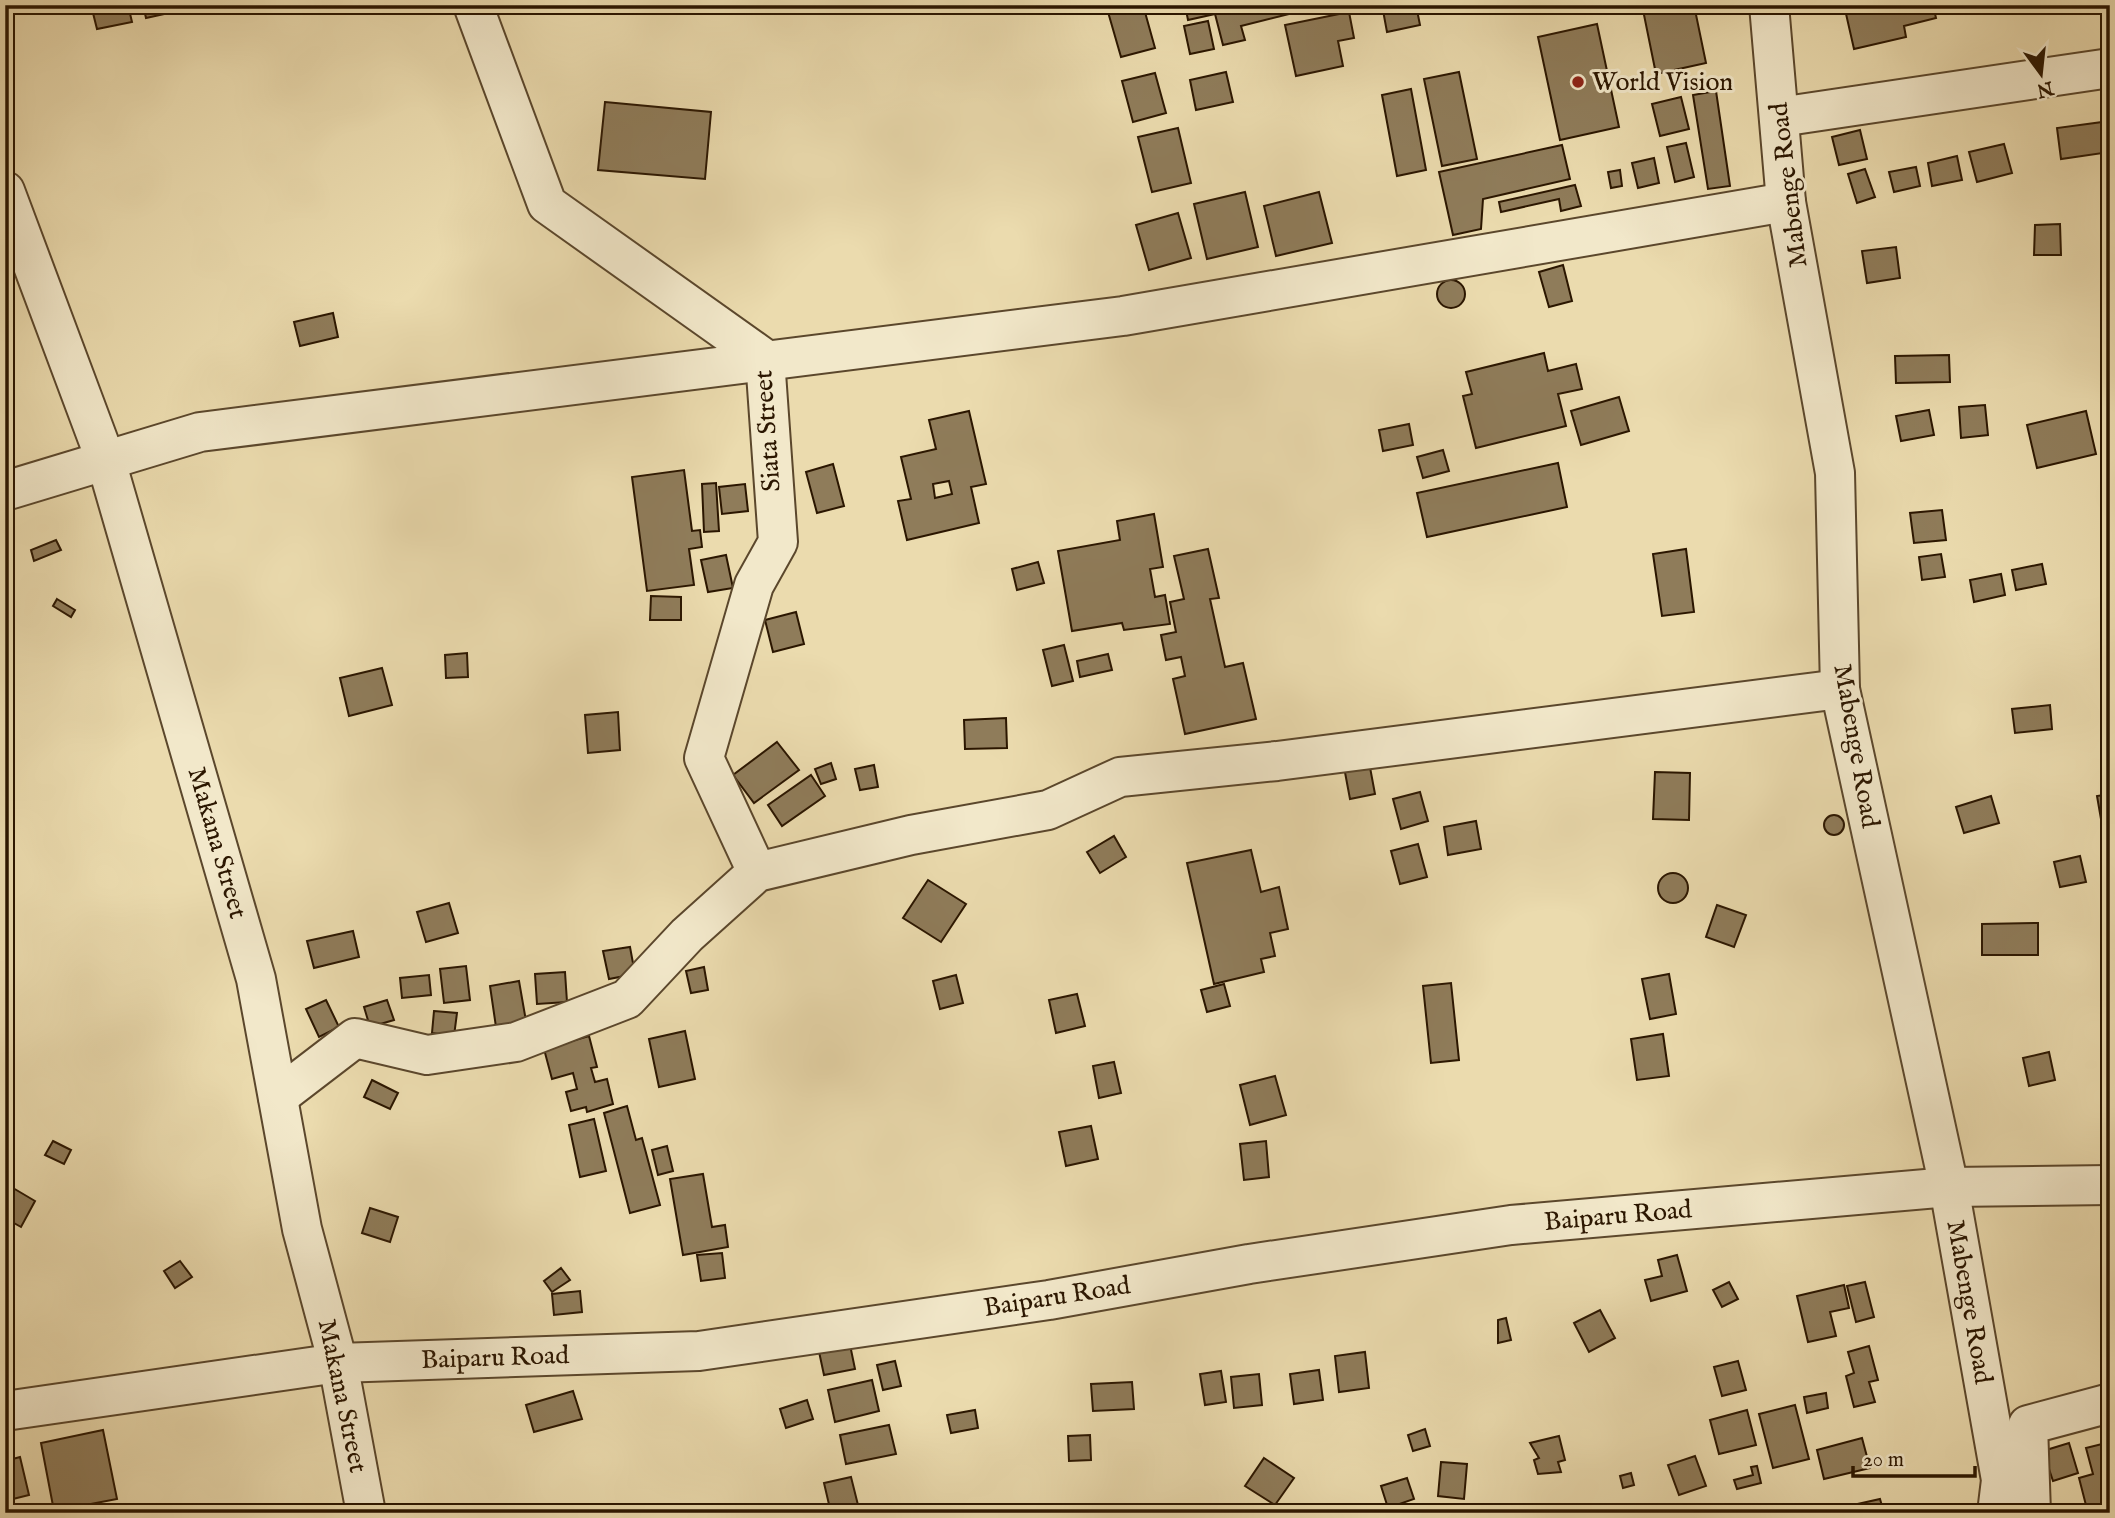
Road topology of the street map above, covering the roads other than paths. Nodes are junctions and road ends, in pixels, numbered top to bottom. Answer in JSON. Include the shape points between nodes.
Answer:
{"nodes":[{"id":1,"x":473,"y":5,"type":"edge"},
{"id":2,"x":1769,"y":5,"type":"edge"},
{"id":3,"x":2110,"y":68,"type":"edge"},
{"id":4,"x":1780,"y":117,"type":"junction"},
{"id":5,"x":5,"y":191,"type":"edge"},
{"id":6,"x":1786,"y":202,"type":"junction"},
{"id":7,"x":765,"y":359,"type":"junction"},
{"id":8,"x":106,"y":461,"type":"junction"},
{"id":9,"x":5,"y":491,"type":"edge"},
{"id":10,"x":1840,"y":689,"type":"junction"},
{"id":11,"x":757,"y":872,"type":"junction"},
{"id":12,"x":278,"y":1097,"type":"junction"},
{"id":13,"x":2110,"y":1185,"type":"edge"},
{"id":14,"x":1949,"y":1187,"type":"junction"},
{"id":15,"x":338,"y":1363,"type":"junction"},
{"id":16,"x":2110,"y":1403,"type":"edge"},
{"id":17,"x":5,"y":1410,"type":"edge"},
{"id":18,"x":1999,"y":1496,"type":"edge"},
{"id":19,"x":366,"y":1513,"type":"edge"},
{"id":20,"x":2031,"y":1513,"type":"edge"}],
"edges":[{"from":1,"to":7,"type":"street","name":"Siata Street","via":[[547,204]]},
{"from":2,"to":4,"type":"street","name":"Mabenge Road"},
{"from":3,"to":4,"type":"street"},
{"from":4,"to":6,"type":"street","name":"Mabenge Road"},
{"from":5,"to":8,"type":"street","name":"Makana Street"},
{"from":6,"to":7,"type":"street","via":[[1124,316]]},
{"from":6,"to":10,"type":"street","name":"Mabenge Road","via":[[1835,473]]},
{"from":7,"to":8,"type":"street","via":[[200,432]]},
{"from":7,"to":11,"type":"street","name":"Siata Street","via":[[778,542],[754,585],[704,758]]},
{"from":8,"to":9,"type":"street"},
{"from":8,"to":12,"type":"street","name":"Makana Street","via":[[256,979]]},
{"from":10,"to":11,"type":"street","via":[[1120,777],[1048,810],[911,835]]},
{"from":10,"to":14,"type":"street","name":"Mabenge Road"},
{"from":11,"to":12,"type":"street","via":[[687,935],[627,999],[516,1042],[427,1055],[355,1038]]},
{"from":12,"to":15,"type":"street","name":"Makana Street","via":[[302,1229]]},
{"from":13,"to":14,"type":"street","name":"Baiparu Road"},
{"from":14,"to":15,"type":"street","name":"Baiparu Road","via":[[1511,1225],[1049,1300],[699,1350]]},
{"from":14,"to":18,"type":"street","name":"Mabenge Road"},
{"from":15,"to":17,"type":"street","name":"Baiparu Road"},
{"from":15,"to":19,"type":"street","name":"Makana Street"},
{"from":16,"to":20,"type":"street","via":[[2028,1425]]}]}
